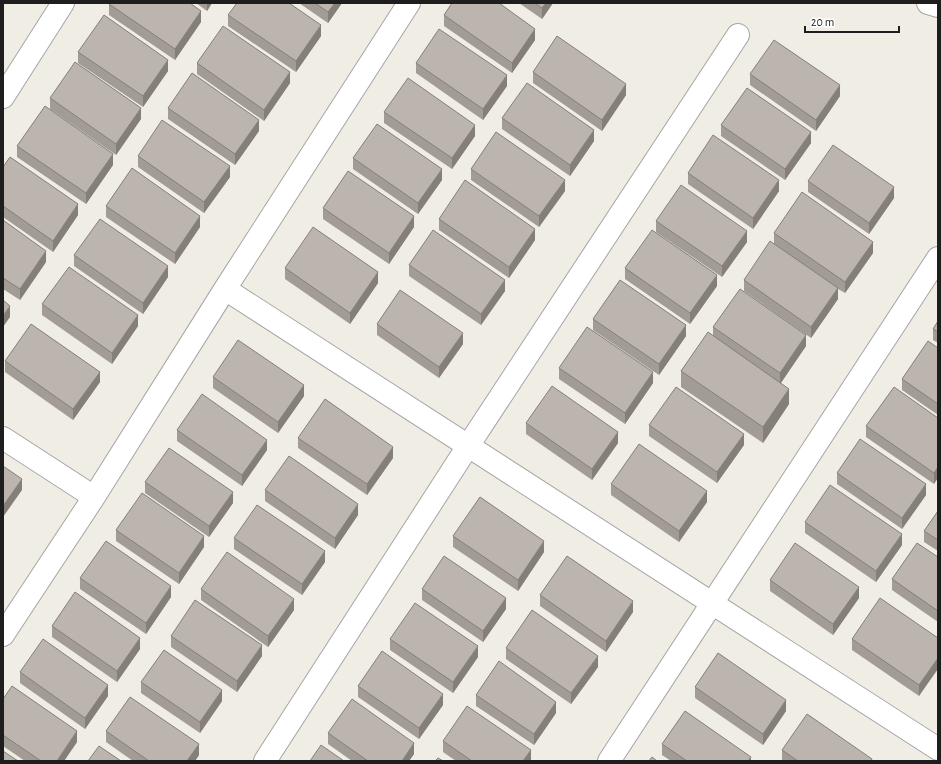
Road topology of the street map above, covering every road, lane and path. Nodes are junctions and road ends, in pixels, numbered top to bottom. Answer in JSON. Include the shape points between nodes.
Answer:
{"nodes":[{"id":1,"x":63,"y":3,"type":"edge"},
{"id":2,"x":409,"y":3,"type":"edge"},
{"id":3,"x":928,"y":3,"type":"edge"},
{"id":4,"x":938,"y":6,"type":"edge"},
{"id":5,"x":738,"y":35,"type":"dead end"},
{"id":6,"x":3,"y":97,"type":"edge"},
{"id":7,"x":938,"y":258,"type":"edge"},
{"id":8,"x":225,"y":289,"type":"junction"},
{"id":9,"x":3,"y":438,"type":"edge"},
{"id":10,"x":468,"y":446,"type":"junction"},
{"id":11,"x":94,"y":497,"type":"junction"},
{"id":12,"x":712,"y":604,"type":"junction"},
{"id":13,"x":3,"y":635,"type":"edge"},
{"id":14,"x":938,"y":749,"type":"edge"},
{"id":15,"x":265,"y":761,"type":"edge"},
{"id":16,"x":609,"y":761,"type":"edge"}],
"edges":[{"from":1,"to":6,"type":"street"},
{"from":2,"to":8,"type":"street"},
{"from":3,"to":4,"type":"street"},
{"from":5,"to":10,"type":"street"},
{"from":7,"to":12,"type":"street"},
{"from":8,"to":10,"type":"street"},
{"from":8,"to":11,"type":"street"},
{"from":9,"to":11,"type":"street"},
{"from":10,"to":12,"type":"street"},
{"from":10,"to":15,"type":"street"},
{"from":11,"to":13,"type":"street"},
{"from":12,"to":14,"type":"street"},
{"from":12,"to":16,"type":"street"}]}
